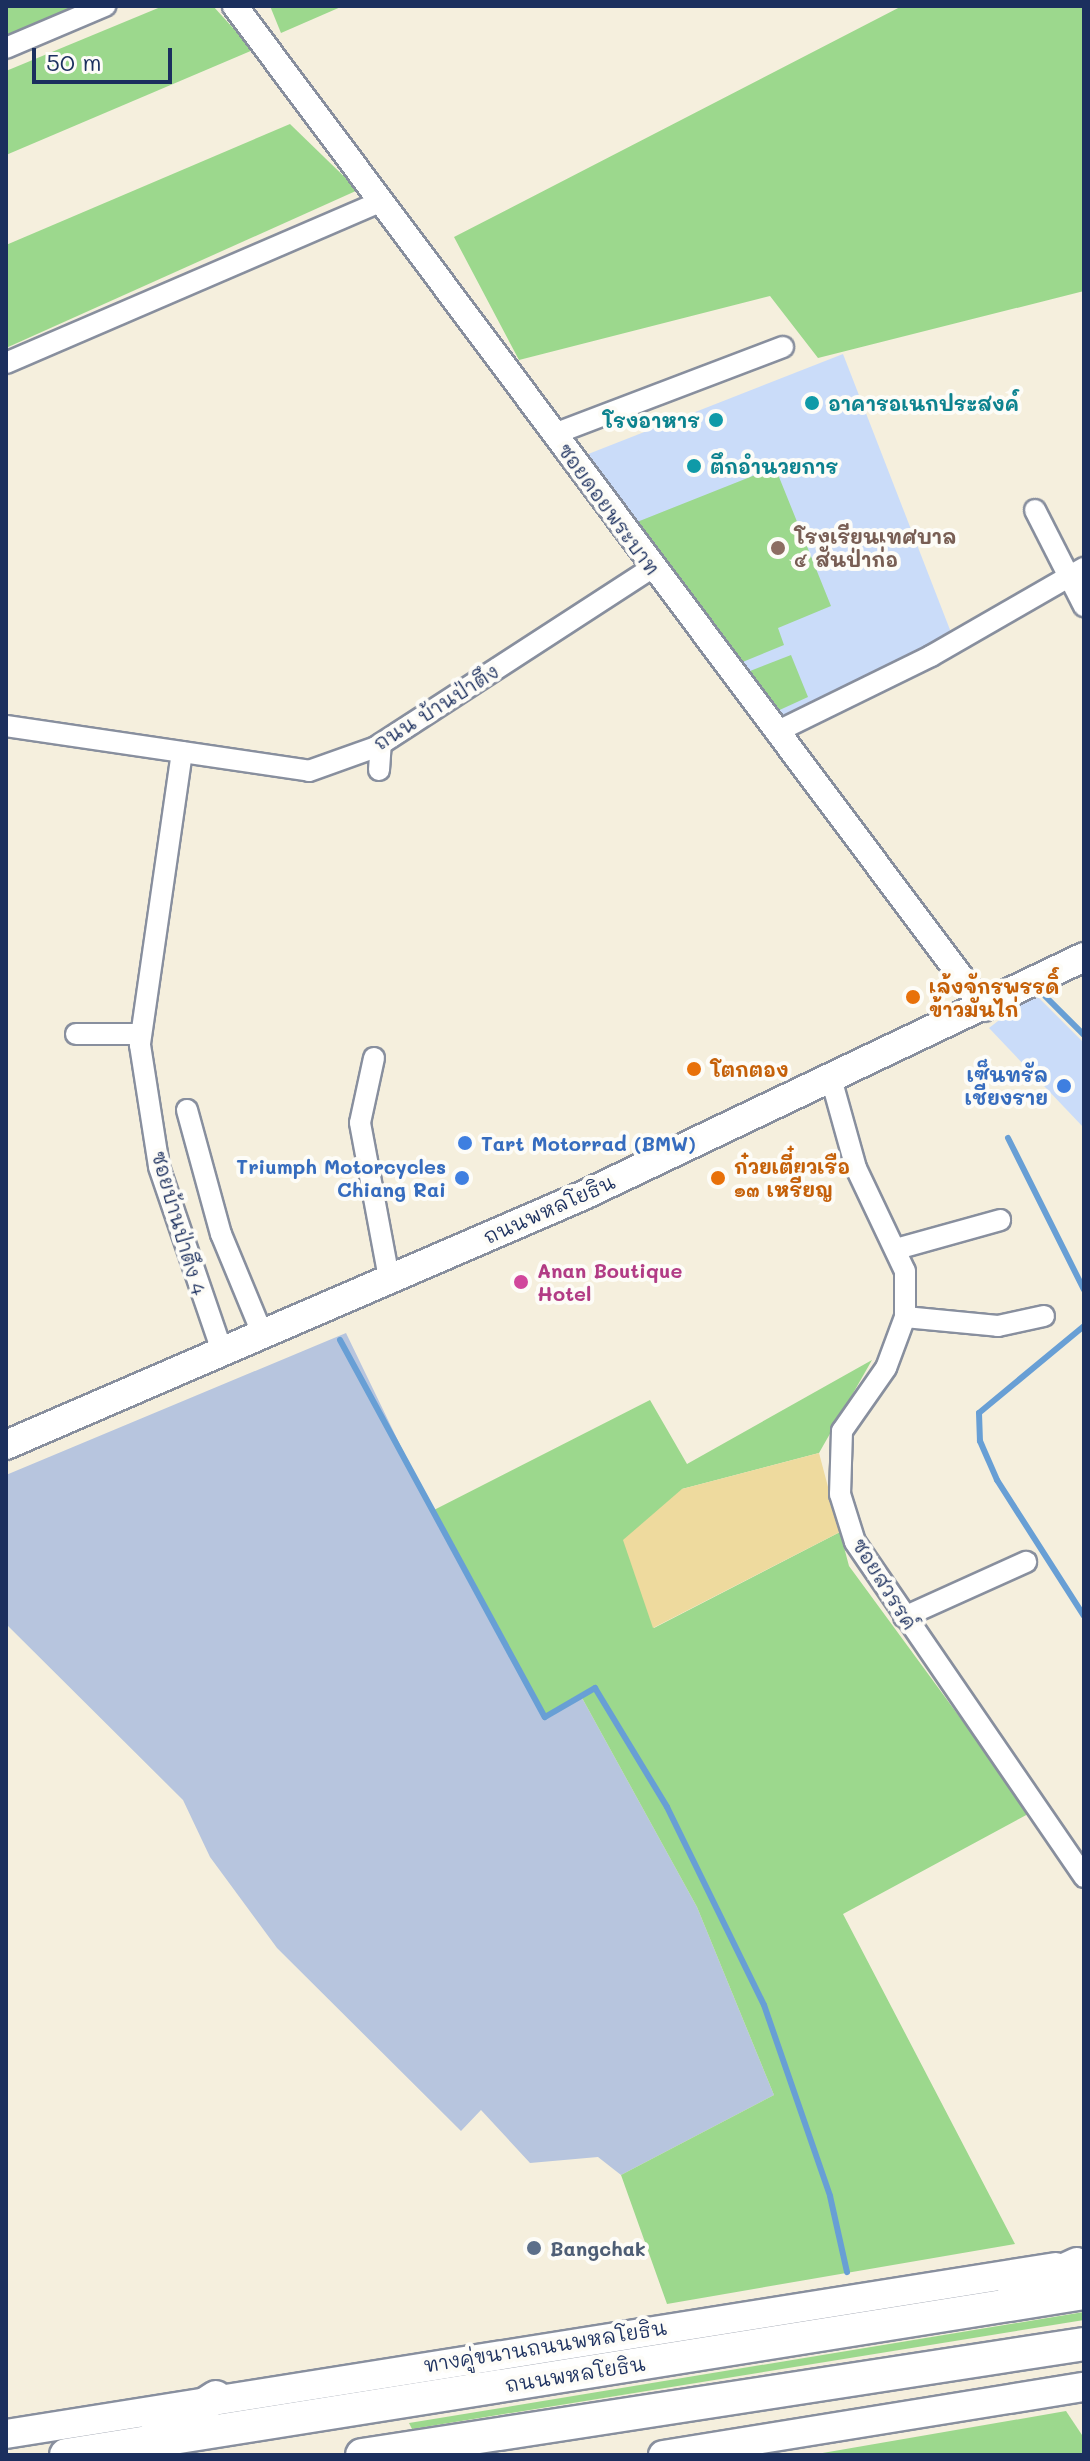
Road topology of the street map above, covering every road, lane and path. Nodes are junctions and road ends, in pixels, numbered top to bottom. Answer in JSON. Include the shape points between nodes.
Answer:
{"nodes":[{"id":1,"x":105,"y":6,"type":"edge"},
{"id":2,"x":235,"y":6,"type":"edge"},
{"id":3,"x":6,"y":48,"type":"edge"},
{"id":4,"x":383,"y":201,"type":"junction"},
{"id":5,"x":783,"y":347,"type":"dead end"},
{"id":6,"x":6,"y":363,"type":"edge"},
{"id":7,"x":554,"y":434,"type":"junction"},
{"id":8,"x":1035,"y":510,"type":"dead end"},
{"id":9,"x":652,"y":568,"type":"junction"},
{"id":10,"x":1076,"y":574,"type":"edge"},
{"id":11,"x":1084,"y":606,"type":"edge"},
{"id":12,"x":6,"y":726,"type":"edge"},
{"id":13,"x":776,"y":732,"type":"junction"},
{"id":14,"x":381,"y":744,"type":"junction"},
{"id":15,"x":182,"y":752,"type":"junction"},
{"id":16,"x":379,"y":770,"type":"dead end"},
{"id":17,"x":1084,"y":957,"type":"edge"},
{"id":18,"x":985,"y":1009,"type":"junction"},
{"id":19,"x":76,"y":1034,"type":"dead end"},
{"id":20,"x":140,"y":1039,"type":"junction"},
{"id":21,"x":374,"y":1058,"type":"dead end"},
{"id":22,"x":832,"y":1082,"type":"junction"},
{"id":23,"x":187,"y":1110,"type":"dead end"},
{"id":24,"x":1000,"y":1220,"type":"dead end"},
{"id":25,"x":900,"y":1248,"type":"junction"},
{"id":26,"x":389,"y":1278,"type":"junction"},
{"id":27,"x":1044,"y":1316,"type":"dead end"},
{"id":28,"x":905,"y":1317,"type":"junction"},
{"id":29,"x":262,"y":1333,"type":"junction"},
{"id":30,"x":222,"y":1351,"type":"junction"},
{"id":31,"x":6,"y":1445,"type":"edge"},
{"id":32,"x":1026,"y":1562,"type":"dead end"},
{"id":33,"x":904,"y":1617,"type":"junction"},
{"id":34,"x":1084,"y":1877,"type":"edge"},
{"id":35,"x":1082,"y":2273,"type":"edge"},
{"id":36,"x":1084,"y":2344,"type":"edge"},
{"id":37,"x":1084,"y":2387,"type":"edge"},
{"id":38,"x":434,"y":2396,"type":"junction"},
{"id":39,"x":216,"y":2397,"type":"junction"},
{"id":40,"x":6,"y":2434,"type":"edge"},
{"id":41,"x":442,"y":2442,"type":"junction"},
{"id":42,"x":144,"y":2444,"type":"junction"},
{"id":43,"x":66,"y":2455,"type":"edge"},
{"id":44,"x":362,"y":2455,"type":"edge"},
{"id":45,"x":663,"y":2455,"type":"edge"}],
"edges":[{"from":1,"to":3,"type":"street"},
{"from":2,"to":4,"type":"street","name":"ซอยดอยพระบาท"},
{"from":4,"to":6,"type":"street"},
{"from":4,"to":7,"type":"street","name":"ซอยดอยพระบาท"},
{"from":5,"to":7,"type":"street"},
{"from":7,"to":9,"type":"street","name":"ซอยดอยพระบาท"},
{"from":8,"to":10,"type":"street"},
{"from":9,"to":13,"type":"street","name":"ซอยดอยพระบาท"},
{"from":9,"to":14,"type":"street","name":"ถนน บ้านป่าตึง"},
{"from":10,"to":11,"type":"street"},
{"from":10,"to":13,"type":"street"},
{"from":12,"to":15,"type":"street","name":"ถนน บ้านป่าตึง"},
{"from":13,"to":18,"type":"street","name":"ซอยดอยพระบาท"},
{"from":14,"to":15,"type":"street","name":"ถนน บ้านป่าตึง","via":[[309,771]]},
{"from":14,"to":16,"type":"street"},
{"from":15,"to":20,"type":"street","name":"ซอยบ้านป่าตึง 4"},
{"from":17,"to":18,"type":"main road","name":"ถนนพหลโยธิน"},
{"from":18,"to":22,"type":"main road","name":"ถนนพหลโยธิน"},
{"from":19,"to":20,"type":"street"},
{"from":20,"to":30,"type":"street","name":"ซอยบ้านป่าตึง 4","via":[[159,1167]]},
{"from":21,"to":26,"type":"street","via":[[360,1123]]},
{"from":22,"to":25,"type":"street","name":"ซอยสวรรค์","via":[[856,1168]]},
{"from":22,"to":26,"type":"main road","name":"ถนนพหลโยธิน"},
{"from":23,"to":29,"type":"street","via":[[216,1220]]},
{"from":24,"to":25,"type":"street"},
{"from":25,"to":28,"type":"street","name":"ซอยสวรรค์"},
{"from":26,"to":29,"type":"main road","name":"ถนนพหลโยธิน"},
{"from":27,"to":28,"type":"street","via":[[998,1326]]},
{"from":28,"to":33,"type":"street","name":"ซอยสวรรค์","via":[[886,1368],[842,1431],[838,1454],[840,1494],[855,1542]]},
{"from":29,"to":30,"type":"main road","name":"ถนนพหลโยธิน"},
{"from":30,"to":31,"type":"main road","name":"ถนนพหลโยธิน"},
{"from":32,"to":33,"type":"street"},
{"from":33,"to":34,"type":"street","name":"ซอยสวรรค์"},
{"from":35,"to":38,"type":"main road","name":"ถนนพหลโยธิน","via":[[979,2310]]},
{"from":35,"to":39,"type":"main road","name":"ทางคู่ขนานถนนพหลโยธิน"},
{"from":36,"to":41,"type":"main road"},
{"from":37,"to":45,"type":"main road"},
{"from":38,"to":41,"type":"main road","via":[[404,2413],[401,2426],[411,2437]]},
{"from":38,"to":42,"type":"main road","name":"ถนนพหลโยธิน"},
{"from":39,"to":40,"type":"main road","name":"ทางคู่ขนานถนนพหลโยธิน"},
{"from":39,"to":42,"type":"main road"},
{"from":41,"to":44,"type":"main road"},
{"from":42,"to":43,"type":"main road","name":"ถนนพหลโยธิน"}]}
